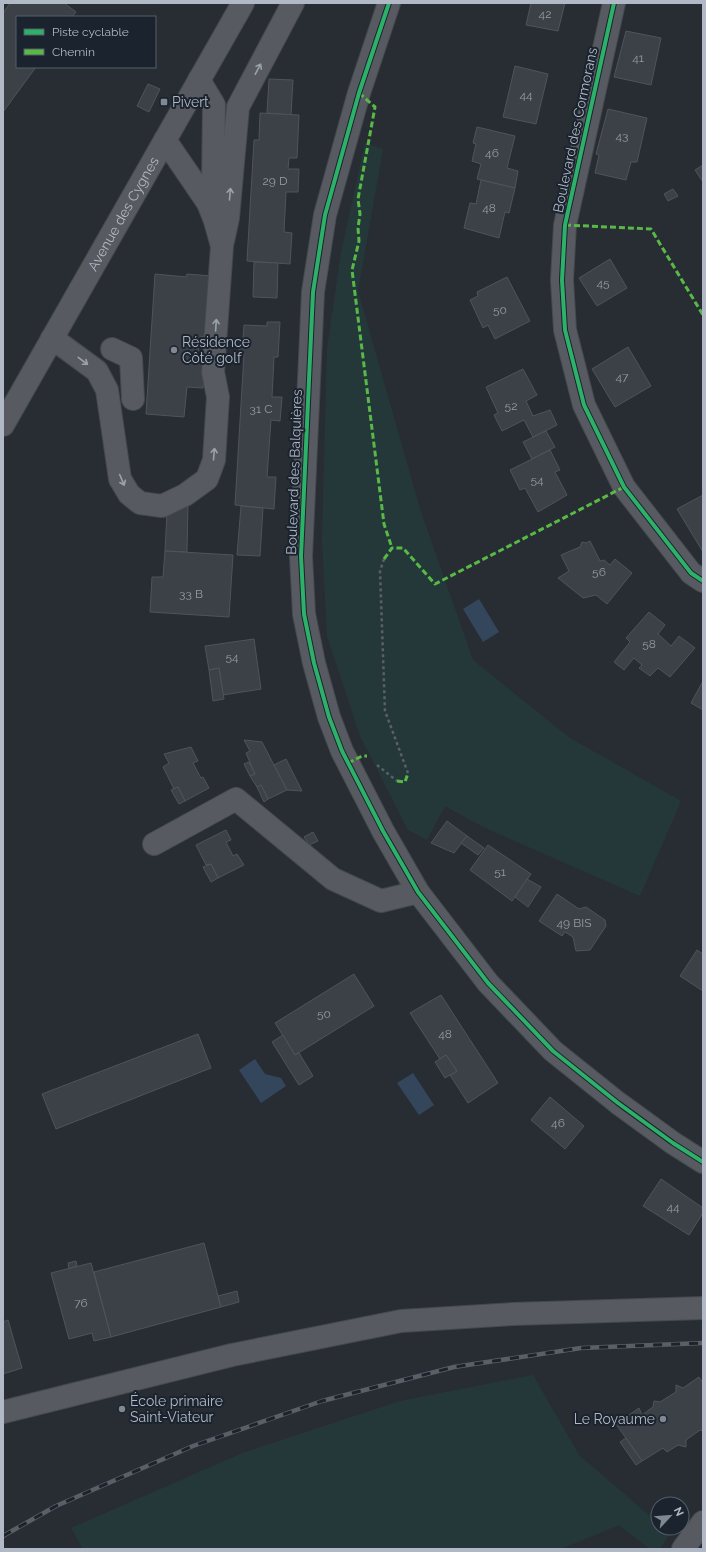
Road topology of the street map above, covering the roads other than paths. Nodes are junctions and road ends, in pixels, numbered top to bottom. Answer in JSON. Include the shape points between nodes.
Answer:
{"nodes":[{"id":1,"x":243,"y":3,"type":"edge"},
{"id":2,"x":293,"y":3,"type":"edge"},
{"id":3,"x":389,"y":3,"type":"edge"},
{"id":4,"x":614,"y":3,"type":"edge"},
{"id":5,"x":199,"y":80,"type":"junction"},
{"id":6,"x":165,"y":140,"type":"junction"},
{"id":7,"x":208,"y":203,"type":"junction"},
{"id":8,"x":222,"y":246,"type":"junction"},
{"id":9,"x":52,"y":338,"type":"junction"},
{"id":10,"x":112,"y":349,"type":"dead end"},
{"id":11,"x":133,"y":399,"type":"dead end"},
{"id":12,"x":3,"y":425,"type":"edge"},
{"id":13,"x":703,"y":581,"type":"edge"},
{"id":14,"x":154,"y":844,"type":"dead end"},
{"id":15,"x":418,"y":892,"type":"junction"},
{"id":16,"x":703,"y":1162,"type":"edge"},
{"id":17,"x":703,"y":1308,"type":"edge"},
{"id":18,"x":3,"y":1412,"type":"edge"},
{"id":19,"x":703,"y":1522,"type":"edge"},
{"id":20,"x":683,"y":1549,"type":"edge"}],
"edges":[{"from":1,"to":5,"type":"street","name":"Avenue des Cygnes"},
{"from":8,"to":2,"type":"street","one_way":true,"via":[[228,218],[238,107]]},
{"from":3,"to":15,"type":"street","name":"Boulevard des Balquières","via":[[361,87],[325,216],[313,292],[301,556],[304,614],[329,718],[348,763]]},
{"from":4,"to":13,"type":"street","name":"Boulevard des Cormorans","via":[[565,225],[562,280],[565,330],[584,405],[624,487],[690,573]]},
{"from":5,"to":6,"type":"street","name":"Avenue des Cygnes"},
{"from":5,"to":7,"type":"street","via":[[214,105],[214,185]]},
{"from":6,"to":7,"type":"street"},
{"from":6,"to":9,"type":"street","name":"Avenue des Cygnes"},
{"from":7,"to":8,"type":"street"},
{"from":9,"to":8,"type":"street","one_way":true,"via":[[97,371],[107,390],[120,479],[129,494],[140,502],[162,506],[185,494],[207,479],[214,460],[218,397],[213,372]]},
{"from":9,"to":12,"type":"street","name":"Avenue des Cygnes"},
{"from":10,"to":11,"type":"street","via":[[131,358]]},
{"from":14,"to":15,"type":"street","via":[[236,799],[333,879],[381,901]]},
{"from":15,"to":16,"type":"street","name":"Boulevard des Balquières","via":[[488,983],[553,1051],[618,1103]]},
{"from":17,"to":18,"type":"street","via":[[513,1314],[401,1321],[232,1355]]},
{"from":19,"to":20,"type":"street"}]}
